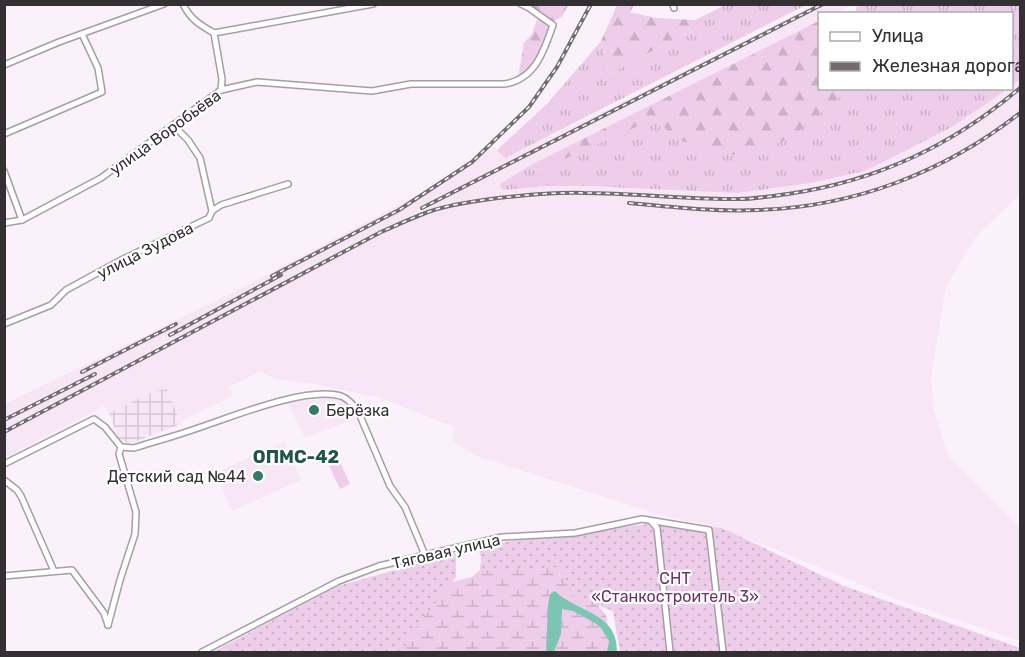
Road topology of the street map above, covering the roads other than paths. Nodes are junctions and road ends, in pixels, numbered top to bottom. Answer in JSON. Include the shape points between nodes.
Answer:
{"nodes":[{"id":1,"x":164,"y":4,"type":"edge"},
{"id":2,"x":183,"y":4,"type":"edge"},
{"id":3,"x":373,"y":4,"type":"edge"},
{"id":4,"x":521,"y":4,"type":"edge"},
{"id":5,"x":214,"y":33,"type":"junction"},
{"id":6,"x":82,"y":34,"type":"junction"},
{"id":7,"x":4,"y":65,"type":"edge"},
{"id":8,"x":221,"y":90,"type":"junction"},
{"id":9,"x":173,"y":125,"type":"junction"},
{"id":10,"x":4,"y":134,"type":"edge"},
{"id":11,"x":4,"y":171,"type":"edge"},
{"id":12,"x":288,"y":184,"type":"dead end"},
{"id":13,"x":212,"y":211,"type":"junction"},
{"id":14,"x":22,"y":220,"type":"junction"},
{"id":15,"x":4,"y":224,"type":"edge"},
{"id":16,"x":4,"y":324,"type":"edge"},
{"id":17,"x":121,"y":447,"type":"junction"},
{"id":18,"x":4,"y":464,"type":"edge"},
{"id":19,"x":4,"y":480,"type":"edge"},
{"id":20,"x":651,"y":521,"type":"junction"},
{"id":21,"x":425,"y":555,"type":"junction"},
{"id":22,"x":54,"y":571,"type":"junction"},
{"id":23,"x":4,"y":576,"type":"edge"},
{"id":24,"x":202,"y":652,"type":"edge"},
{"id":25,"x":670,"y":652,"type":"edge"},
{"id":26,"x":723,"y":652,"type":"edge"}],
"edges":[{"from":1,"to":6,"type":"street"},
{"from":2,"to":5,"type":"street","via":[[196,22]]},
{"from":3,"to":5,"type":"street"},
{"from":4,"to":8,"type":"street","name":"улица Воробьёва","via":[[553,25],[531,72],[517,83],[411,84],[372,90],[257,82]]},
{"from":5,"to":8,"type":"street"},
{"from":6,"to":7,"type":"street"},
{"from":6,"to":10,"type":"street","via":[[98,68],[102,92]]},
{"from":8,"to":9,"type":"street","name":"улица Воробьёва"},
{"from":9,"to":13,"type":"street","via":[[200,158]]},
{"from":9,"to":14,"type":"street","name":"улица Воробьёва","via":[[101,178]]},
{"from":11,"to":14,"type":"street"},
{"from":12,"to":13,"type":"street","name":"улица Зудова"},
{"from":13,"to":16,"type":"street","name":"улица Зудова","via":[[208,218],[66,291],[51,305]]},
{"from":14,"to":15,"type":"street","name":"улица Воробьёва"},
{"from":17,"to":18,"type":"street","via":[[94,419]]},
{"from":17,"to":21,"type":"street","via":[[134,448],[286,400],[341,396],[358,411]]},
{"from":17,"to":22,"type":"street","via":[[119,454],[136,512],[135,534],[108,625],[104,613],[75,573],[68,569]]},
{"from":19,"to":22,"type":"street","via":[[21,496]]},
{"from":20,"to":21,"type":"street","name":"Тяговая улица","via":[[642,519],[575,533],[502,537]]},
{"from":20,"to":25,"type":"street","via":[[657,528]]},
{"from":20,"to":26,"type":"street","name":"Тяговая улица","via":[[709,530]]},
{"from":21,"to":24,"type":"street","name":"Тяговая улица","via":[[339,581]]},
{"from":22,"to":23,"type":"street"}]}
